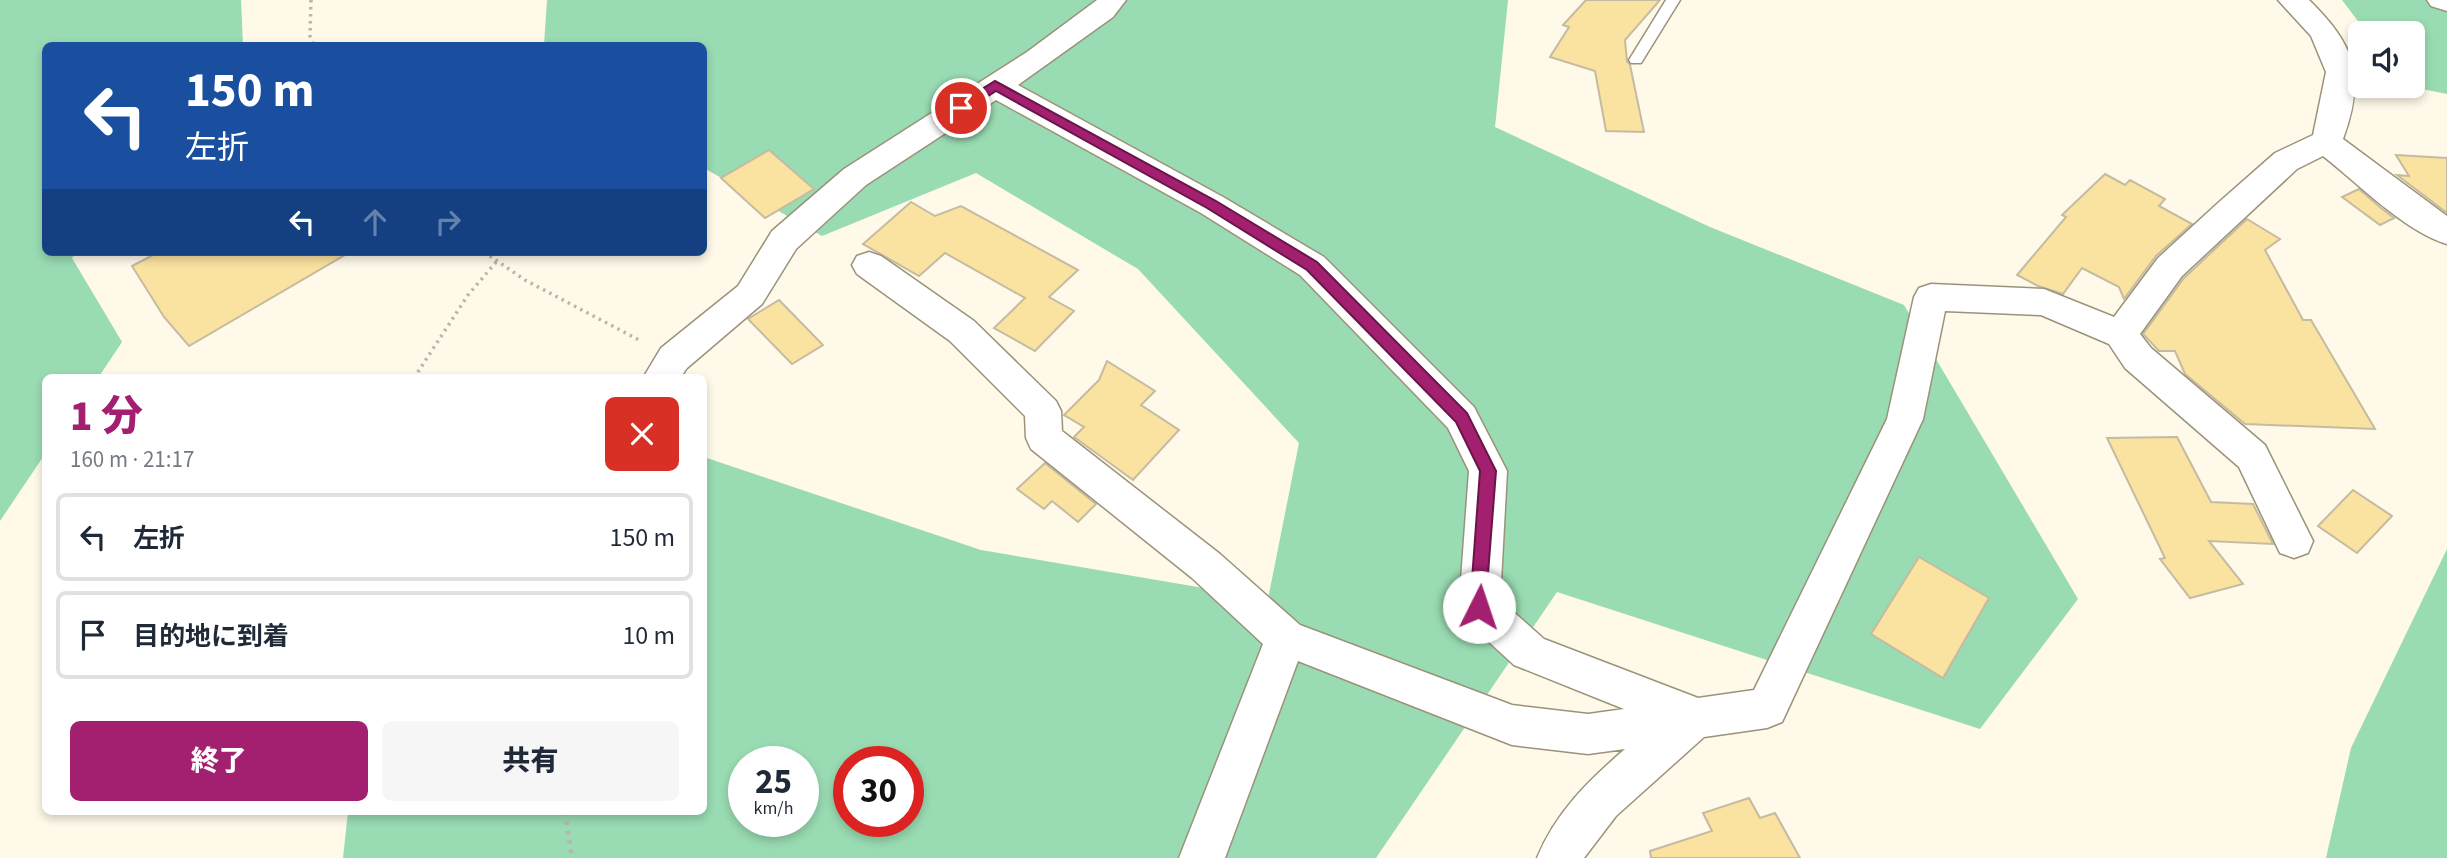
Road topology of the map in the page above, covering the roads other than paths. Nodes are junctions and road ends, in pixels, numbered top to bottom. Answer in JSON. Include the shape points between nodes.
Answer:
{"nodes":[{"id":1,"x":1112,"y":0,"type":"edge"},
{"id":2,"x":1673,"y":0,"type":"edge"},
{"id":3,"x":2292,"y":0,"type":"edge"},
{"id":4,"x":2441,"y":0,"type":"edge"},
{"id":5,"x":2447,"y":2,"type":"edge"},
{"id":6,"x":1636,"y":60,"type":"dead end"},
{"id":7,"x":995,"y":86,"type":"junction"},
{"id":8,"x":2326,"y":142,"type":"junction"},
{"id":9,"x":2447,"y":232,"type":"edge"},
{"id":10,"x":870,"y":265,"type":"dead end"},
{"id":11,"x":2121,"y":334,"type":"junction"},
{"id":12,"x":667,"y":368,"type":"edge"},
{"id":13,"x":2294,"y":541,"type":"dead end"},
{"id":14,"x":1286,"y":638,"type":"junction"},
{"id":15,"x":1696,"y":717,"type":"junction"},
{"id":16,"x":1202,"y":858,"type":"edge"},
{"id":17,"x":1560,"y":858,"type":"edge"}],
"edges":[{"from":1,"to":7,"type":"street"},
{"from":2,"to":6,"type":"lane"},
{"from":3,"to":8,"type":"street","via":[[2324,32],[2341,72]]},
{"from":4,"to":5,"type":"street"},
{"from":7,"to":12,"type":"street","via":[[855,177],[784,240],[750,295]]},
{"from":7,"to":15,"type":"street","via":[[1212,205],[1312,266],[1461,418],[1488,471],[1479,607],[1529,652]]},
{"from":8,"to":9,"type":"street"},
{"from":8,"to":11,"type":"street","via":[[2286,161],[2229,211],[2170,267]]},
{"from":10,"to":14,"type":"street","via":[[962,331],[1043,411],[1044,438],[1206,566]]},
{"from":11,"to":13,"type":"street","via":[[2138,358],[2252,456]]},
{"from":11,"to":15,"type":"street","via":[[2044,302],[1931,297],[1905,419],[1767,708]]},
{"from":14,"to":15,"type":"street","via":[[1512,725],[1588,734]]},
{"from":14,"to":16,"type":"street"},
{"from":15,"to":17,"type":"street","via":[[1621,780],[1566,841]]}]}
